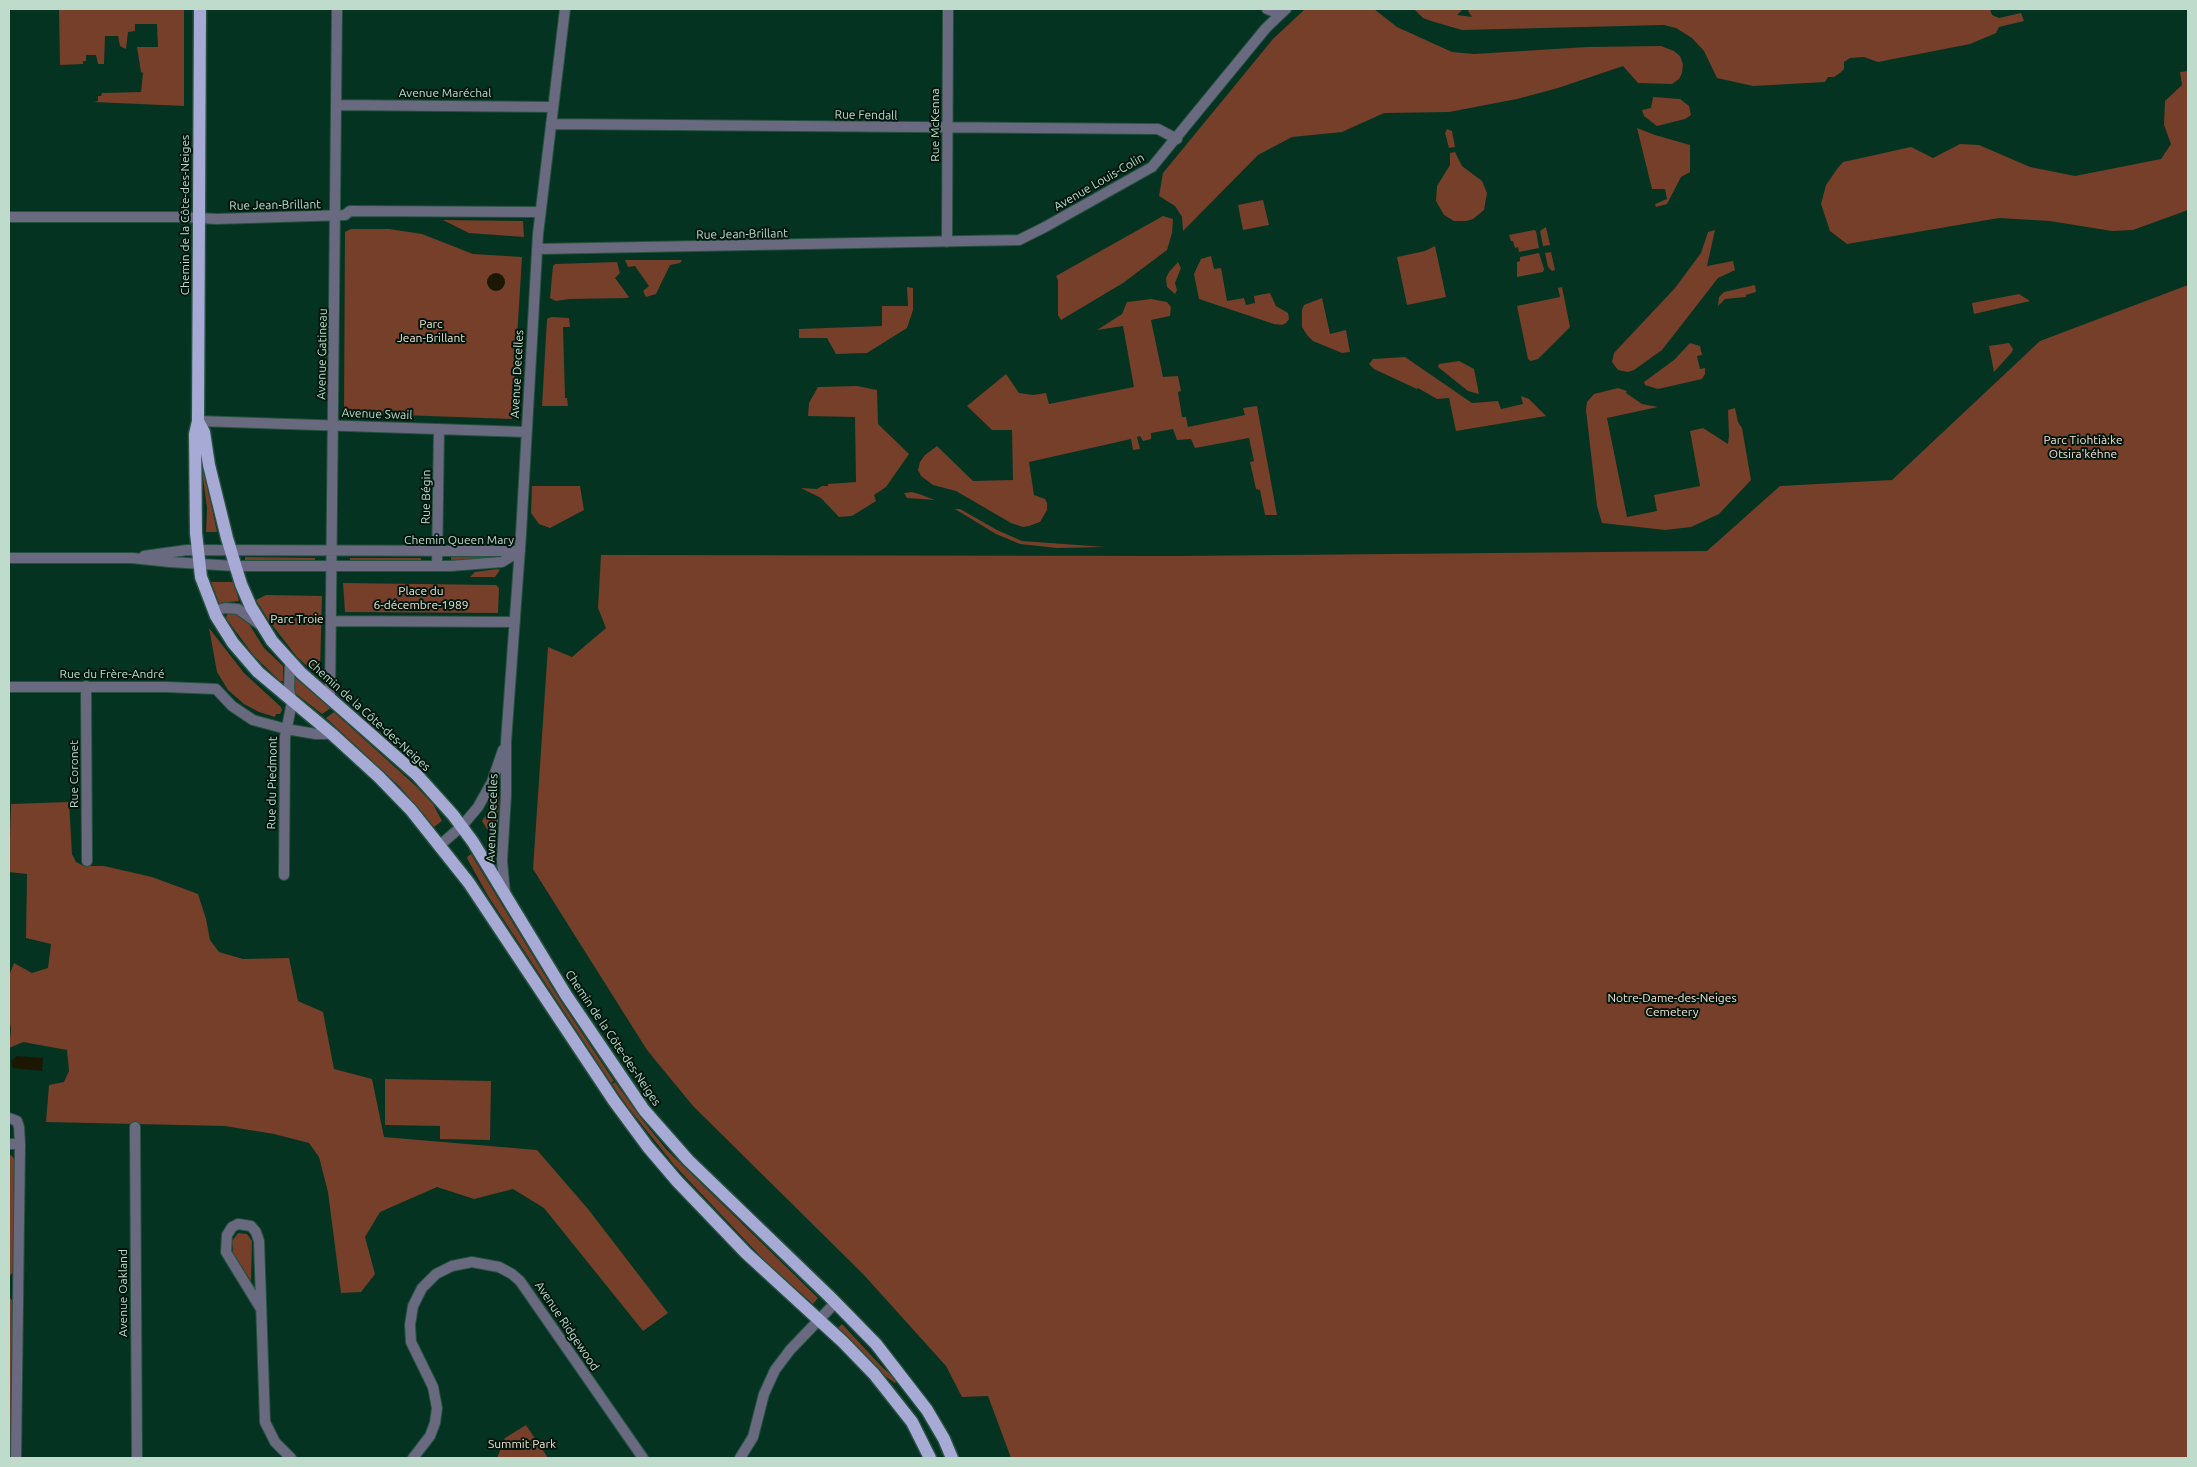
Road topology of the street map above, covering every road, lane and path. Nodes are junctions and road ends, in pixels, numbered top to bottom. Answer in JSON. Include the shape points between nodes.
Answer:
{"nodes":[{"id":1,"x":200,"y":9,"type":"edge"},
{"id":2,"x":337,"y":9,"type":"edge"},
{"id":3,"x":565,"y":9,"type":"edge"},
{"id":4,"x":948,"y":9,"type":"edge"},
{"id":5,"x":1267,"y":9,"type":"edge"},
{"id":6,"x":1283,"y":12,"type":"edge"},
{"id":7,"x":337,"y":104,"type":"junction"},
{"id":8,"x":553,"y":107,"type":"junction"},
{"id":9,"x":551,"y":124,"type":"junction"},
{"id":10,"x":947,"y":129,"type":"junction"},
{"id":11,"x":1177,"y":139,"type":"junction"},
{"id":12,"x":540,"y":212,"type":"junction"},
{"id":13,"x":336,"y":215,"type":"junction"},
{"id":14,"x":9,"y":216,"type":"edge"},
{"id":15,"x":199,"y":217,"type":"junction"},
{"id":16,"x":947,"y":242,"type":"junction"},
{"id":17,"x":537,"y":249,"type":"junction"},
{"id":18,"x":198,"y":421,"type":"junction"},
{"id":19,"x":333,"y":424,"type":"junction"},
{"id":20,"x":439,"y":428,"type":"junction"},
{"id":21,"x":526,"y":432,"type":"junction"},
{"id":22,"x":230,"y":550,"type":"junction"},
{"id":23,"x":438,"y":550,"type":"junction"},
{"id":24,"x":520,"y":551,"type":"junction"},
{"id":25,"x":332,"y":552,"type":"junction"},
{"id":26,"x":198,"y":557,"type":"junction"},
{"id":27,"x":9,"y":558,"type":"edge"},
{"id":28,"x":235,"y":566,"type":"junction"},
{"id":29,"x":332,"y":566,"type":"junction"},
{"id":30,"x":437,"y":566,"type":"junction"},
{"id":31,"x":213,"y":611,"type":"junction"},
{"id":32,"x":332,"y":621,"type":"junction"},
{"id":33,"x":515,"y":622,"type":"junction"},
{"id":34,"x":261,"y":626,"type":"junction"},
{"id":35,"x":290,"y":663,"type":"junction"},
{"id":36,"x":86,"y":686,"type":"junction"},
{"id":37,"x":9,"y":687,"type":"edge"},
{"id":38,"x":330,"y":699,"type":"junction"},
{"id":39,"x":292,"y":702,"type":"junction"},
{"id":40,"x":286,"y":728,"type":"junction"},
{"id":41,"x":332,"y":734,"type":"junction"},
{"id":42,"x":506,"y":742,"type":"junction"},
{"id":43,"x":462,"y":826,"type":"junction"},
{"id":44,"x":440,"y":845,"type":"junction"},
{"id":45,"x":87,"y":861,"type":"dead end"},
{"id":46,"x":284,"y":875,"type":"dead end"},
{"id":47,"x":505,"y":894,"type":"junction"},
{"id":48,"x":9,"y":1118,"type":"edge"},
{"id":49,"x":135,"y":1127,"type":"dead end"},
{"id":50,"x":9,"y":1144,"type":"edge"},
{"id":51,"x":20,"y":1144,"type":"junction"},
{"id":52,"x":13,"y":1286,"type":"edge"},
{"id":53,"x":836,"y":1302,"type":"junction"},
{"id":54,"x":261,"y":1309,"type":"junction"},
{"id":55,"x":819,"y":1320,"type":"junction"},
{"id":56,"x":16,"y":1458,"type":"edge"},
{"id":57,"x":137,"y":1458,"type":"edge"},
{"id":58,"x":291,"y":1458,"type":"edge"},
{"id":59,"x":413,"y":1458,"type":"edge"},
{"id":60,"x":643,"y":1458,"type":"edge"},
{"id":61,"x":740,"y":1458,"type":"edge"},
{"id":62,"x":930,"y":1458,"type":"edge"},
{"id":63,"x":952,"y":1458,"type":"edge"}],
"edges":[{"from":1,"to":15,"type":"main road","name":"Chemin de la Côte-des-Neiges"},
{"from":2,"to":7,"type":"street","name":"Avenue Gatineau"},
{"from":3,"to":8,"type":"street","name":"Avenue Decelles"},
{"from":4,"to":10,"type":"street","name":"Rue McKenna"},
{"from":5,"to":6,"type":"street"},
{"from":6,"to":11,"type":"street","name":"Avenue Louis-Colin"},
{"from":7,"to":8,"type":"street","name":"Avenue Maréchal"},
{"from":7,"to":13,"type":"street","name":"Avenue Gatineau"},
{"from":8,"to":9,"type":"street","name":"Avenue Decelles"},
{"from":9,"to":10,"type":"street","name":"Rue Fendall"},
{"from":9,"to":12,"type":"street","name":"Avenue Decelles"},
{"from":10,"to":11,"type":"street","name":"Rue Fendall","via":[[1158,129]]},
{"from":10,"to":16,"type":"street","name":"Rue McKenna"},
{"from":11,"to":16,"type":"street","name":"Avenue Louis-Colin","via":[[1147,171],[1028,236],[1007,241]]},
{"from":12,"to":13,"type":"street","name":"Rue Jean-Brillant","via":[[350,212]]},
{"from":12,"to":17,"type":"street","name":"Avenue Decelles"},
{"from":13,"to":15,"type":"street","name":"Rue Jean-Brillant"},
{"from":13,"to":19,"type":"street","name":"Avenue Gatineau"},
{"from":14,"to":15,"type":"street","name":"Rue Jean-Brillant"},
{"from":15,"to":18,"type":"main road","name":"Chemin de la Côte-des-Neiges"},
{"from":16,"to":17,"type":"street","name":"Rue Jean-Brillant"},
{"from":17,"to":21,"type":"street","name":"Avenue Decelles"},
{"from":18,"to":19,"type":"street","name":"Avenue Swail"},
{"from":18,"to":22,"type":"main road","name":"Chemin de la Côte-des-Neiges","via":[[204,432]]},
{"from":18,"to":26,"type":"main road","name":"Chemin de la Côte-des-Neiges","via":[[194,434]]},
{"from":19,"to":20,"type":"street","name":"Avenue Swail"},
{"from":19,"to":25,"type":"street","name":"Avenue Gatineau"},
{"from":20,"to":21,"type":"street","name":"Avenue Swail"},
{"from":20,"to":23,"type":"street","name":"Rue Bégin"},
{"from":21,"to":24,"type":"street","name":"Avenue Decelles"},
{"from":22,"to":25,"type":"street","name":"Chemin Queen Mary"},
{"from":22,"to":26,"type":"street","name":"Chemin Queen Mary"},
{"from":22,"to":28,"type":"main road","name":"Chemin de la Côte-des-Neiges"},
{"from":23,"to":24,"type":"street","name":"Chemin Queen Mary"},
{"from":23,"to":25,"type":"street","name":"Chemin Queen Mary"},
{"from":23,"to":30,"type":"street","name":"Rue Bégin"},
{"from":24,"to":30,"type":"street","name":"Chemin Queen Mary","via":[[502,562]]},
{"from":24,"to":33,"type":"street","name":"Avenue Decelles"},
{"from":25,"to":29,"type":"street","name":"Avenue Gatineau"},
{"from":26,"to":27,"type":"street","name":"Chemin Queen Mary"},
{"from":26,"to":28,"type":"street","name":"Chemin Queen Mary"},
{"from":26,"to":31,"type":"main road","name":"Chemin de la Côte-des-Neiges","via":[[204,589]]},
{"from":28,"to":29,"type":"street","name":"Chemin Queen Mary"},
{"from":28,"to":34,"type":"main road","name":"Chemin de la Côte-des-Neiges","via":[[246,598]]},
{"from":29,"to":30,"type":"street","name":"Chemin Queen Mary"},
{"from":29,"to":32,"type":"street","name":"Avenue Gatineau"},
{"from":31,"to":34,"type":"street","name":"Chemin de la Côte-des-Neiges","via":[[238,609]]},
{"from":31,"to":39,"type":"main road","name":"Chemin de la Côte-des-Neiges","via":[[250,664]]},
{"from":32,"to":33,"type":"street"},
{"from":32,"to":38,"type":"street","name":"Avenue Gatineau"},
{"from":33,"to":42,"type":"street","name":"Avenue Decelles"},
{"from":34,"to":35,"type":"main road","name":"Chemin de la Côte-des-Neiges"},
{"from":35,"to":38,"type":"main road","name":"Chemin de la Côte-des-Neiges"},
{"from":35,"to":39,"type":"street","name":"Rue du Piedmont"},
{"from":36,"to":37,"type":"street","name":"Rue du Frère-André"},
{"from":36,"to":40,"type":"street","name":"Rue du Frère-André","via":[[216,689],[244,715]]},
{"from":36,"to":45,"type":"street","name":"Rue Coronet"},
{"from":38,"to":43,"type":"main road","name":"Chemin de la Côte-des-Neiges","via":[[417,775]]},
{"from":39,"to":40,"type":"street","name":"Rue du Piedmont"},
{"from":39,"to":41,"type":"main road","name":"Chemin de la Côte-des-Neiges"},
{"from":40,"to":41,"type":"street"},
{"from":40,"to":46,"type":"street","name":"Rue du Piedmont"},
{"from":41,"to":44,"type":"main road","name":"Chemin de la Côte-des-Neiges","via":[[397,795]]},
{"from":42,"to":43,"type":"street","name":"Avenue Decelles","via":[[488,792]]},
{"from":42,"to":47,"type":"street","name":"Avenue Decelles","via":[[502,856]]},
{"from":43,"to":44,"type":"street","name":"Avenue Decelles"},
{"from":43,"to":47,"type":"main road","name":"Chemin de la Côte-des-Neiges"},
{"from":44,"to":55,"type":"main road","name":"Chemin de la Côte-des-Neiges","via":[[644,1142],[736,1242]]},
{"from":47,"to":53,"type":"main road","name":"Chemin de la Côte-des-Neiges","via":[[566,995],[656,1125],[688,1160]]},
{"from":48,"to":51,"type":"street","via":[[17,1121]]},
{"from":49,"to":57,"type":"street","name":"Avenue Oakland"},
{"from":50,"to":51,"type":"street"},
{"from":51,"to":52,"type":"street"},
{"from":52,"to":56,"type":"street"},
{"from":53,"to":55,"type":"street"},
{"from":53,"to":63,"type":"main road","name":"Chemin de la Côte-des-Neiges","via":[[910,1386],[936,1424]]},
{"from":54,"to":54,"type":"street","via":[[258,1237],[251,1226],[237,1225],[227,1235],[226,1252]]},
{"from":54,"to":58,"type":"street","via":[[265,1422],[274,1442]]},
{"from":55,"to":61,"type":"street","via":[[786,1354],[773,1374],[763,1397],[753,1438]]},
{"from":55,"to":62,"type":"main road","name":"Chemin de la Côte-des-Neiges","via":[[888,1390],[917,1431]]},
{"from":59,"to":60,"type":"street","name":"Avenue Ridgewood","via":[[428,1440],[437,1412],[433,1387],[411,1342],[413,1306],[422,1288],[436,1274],[455,1265],[475,1262],[502,1268],[520,1281]]}]}
